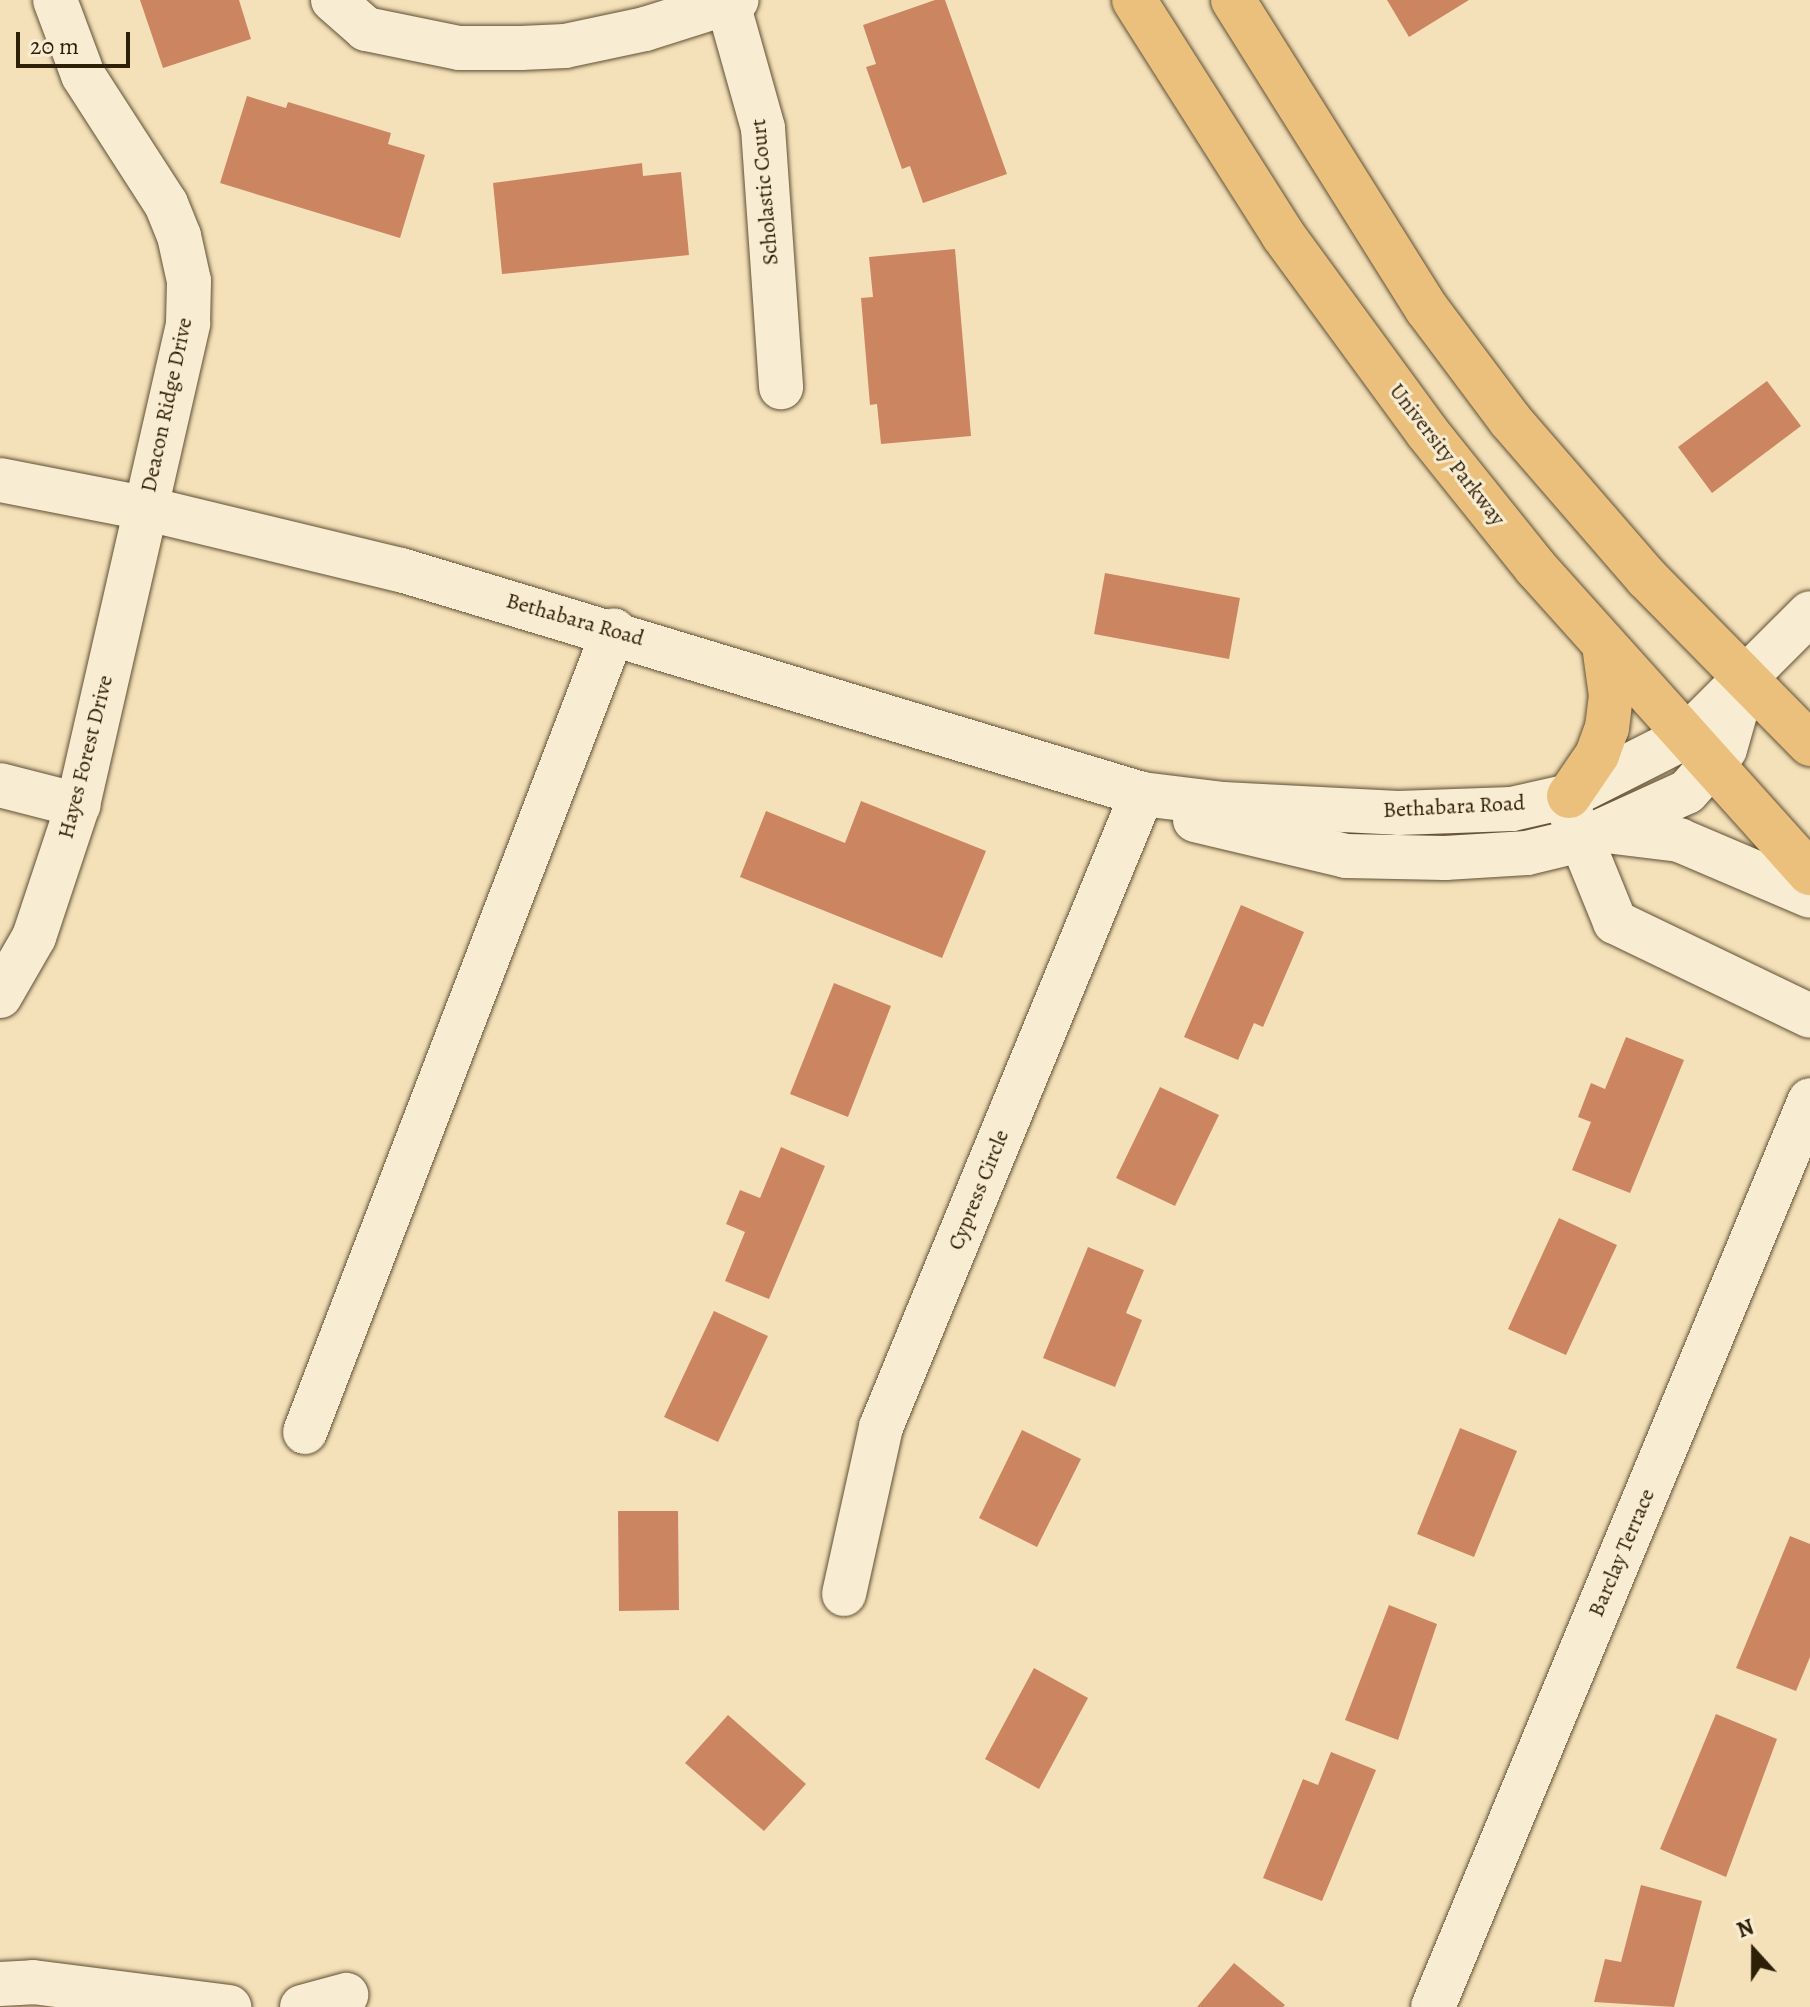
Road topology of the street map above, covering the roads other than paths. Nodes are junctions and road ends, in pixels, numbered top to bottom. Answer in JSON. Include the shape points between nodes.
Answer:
{"nodes":[{"id":1,"x":55,"y":0,"type":"edge"},
{"id":2,"x":333,"y":0,"type":"edge"},
{"id":3,"x":1134,"y":0,"type":"edge"},
{"id":4,"x":1233,"y":0,"type":"edge"},
{"id":5,"x":731,"y":1,"type":"edge"},
{"id":6,"x":781,"y":387,"type":"dead end"},
{"id":7,"x":0,"y":480,"type":"edge"},
{"id":8,"x":144,"y":508,"type":"junction"},
{"id":9,"x":1810,"y":613,"type":"edge"},
{"id":10,"x":614,"y":630,"type":"junction"},
{"id":11,"x":1604,"y":645,"type":"junction"},
{"id":12,"x":1746,"y":676,"type":"junction"},
{"id":13,"x":1810,"y":744,"type":"edge"},
{"id":14,"x":1699,"y":752,"type":"junction"},
{"id":15,"x":0,"y":785,"type":"edge"},
{"id":16,"x":1142,"y":794,"type":"junction"},
{"id":17,"x":1569,"y":796,"type":"junction"},
{"id":18,"x":78,"y":805,"type":"junction"},
{"id":19,"x":1592,"y":835,"type":"junction"},
{"id":20,"x":1810,"y":873,"type":"edge"},
{"id":21,"x":1810,"y":896,"type":"edge"},
{"id":22,"x":0,"y":996,"type":"edge"},
{"id":23,"x":1810,"y":1016,"type":"edge"},
{"id":24,"x":1810,"y":1100,"type":"edge"},
{"id":25,"x":305,"y":1432,"type":"dead end"},
{"id":26,"x":844,"y":1594,"type":"dead end"},
{"id":27,"x":0,"y":1984,"type":"edge"},
{"id":28,"x":346,"y":1995,"type":"dead end"},
{"id":29,"x":229,"y":2007,"type":"edge"},
{"id":30,"x":302,"y":2007,"type":"edge"},
{"id":31,"x":1433,"y":2007,"type":"edge"}],
"edges":[{"from":1,"to":8,"type":"street","name":"Deacon Ridge Drive","via":[[83,75],[166,204],[189,281],[188,323]]},
{"from":2,"to":5,"type":"street","via":[[366,29],[459,48],[565,46]]},
{"from":3,"to":11,"type":"main road","name":"University Parkway","via":[[1283,235],[1418,420]]},
{"from":4,"to":12,"type":"main road","via":[[1427,309],[1510,420],[1647,578]]},
{"from":5,"to":6,"type":"street","name":"Scholastic Court","via":[[763,128]]},
{"from":7,"to":8,"type":"street","name":"Bethabara Road"},
{"from":8,"to":10,"type":"street","name":"Bethabara Road","via":[[401,570]]},
{"from":8,"to":18,"type":"street","name":"Hayes Forest Drive"},
{"from":9,"to":12,"type":"street","name":"Bethabara Road"},
{"from":10,"to":16,"type":"street","name":"Bethabara Road","via":[[838,704]]},
{"from":10,"to":25,"type":"street"},
{"from":11,"to":14,"type":"main road","name":"University Parkway"},
{"from":11,"to":17,"type":"main road","via":[[1611,696],[1607,728],[1597,755]]},
{"from":12,"to":13,"type":"main road"},
{"from":12,"to":14,"type":"street","name":"Bethabara Road"},
{"from":14,"to":17,"type":"street","name":"Bethabara Road"},
{"from":14,"to":19,"type":"street","name":"Bethabara Road","via":[[1687,792]]},
{"from":14,"to":20,"type":"main road","name":"University Parkway"},
{"from":15,"to":18,"type":"street"},
{"from":16,"to":17,"type":"street","name":"Bethabara Road","via":[[1398,813],[1512,809]]},
{"from":16,"to":19,"type":"street","name":"Bethabara Road","via":[[1210,828],[1346,856],[1527,853]]},
{"from":16,"to":26,"type":"street","name":"Cypress Circle","via":[[881,1427]]},
{"from":17,"to":19,"type":"street"},
{"from":18,"to":22,"type":"street","name":"Hayes Forest Drive","via":[[34,937]]},
{"from":19,"to":21,"type":"street","via":[[1679,840]]},
{"from":19,"to":23,"type":"street","via":[[1615,922]]},
{"from":24,"to":31,"type":"street","name":"Barclay Terrace"},
{"from":27,"to":29,"type":"street","via":[[33,1982]]},
{"from":28,"to":30,"type":"street"}]}
